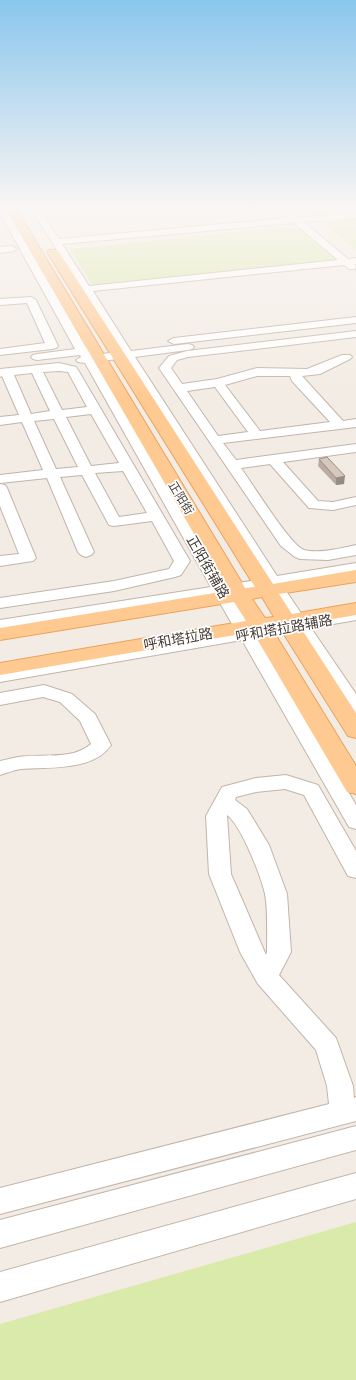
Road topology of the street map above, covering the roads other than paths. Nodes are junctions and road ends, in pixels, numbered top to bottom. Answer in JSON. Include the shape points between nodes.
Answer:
{"nodes":[{"id":1,"x":41,"y":271,"type":"edge"},
{"id":2,"x":45,"y":271,"type":"edge"},
{"id":3,"x":69,"y":271,"type":"edge"},
{"id":4,"x":72,"y":271,"type":"edge"},
{"id":5,"x":257,"y":271,"type":"edge"},
{"id":6,"x":81,"y":289,"type":"junction"},
{"id":7,"x":0,"y":302,"type":"edge"},
{"id":8,"x":356,"y":320,"type":"edge"},
{"id":9,"x":356,"y":328,"type":"edge"},
{"id":10,"x":356,"y":334,"type":"edge"},
{"id":11,"x":323,"y":335,"type":"junction"},
{"id":12,"x":234,"y":349,"type":"junction"},
{"id":13,"x":120,"y":351,"type":"junction"},
{"id":14,"x":0,"y":352,"type":"edge"},
{"id":15,"x":91,"y":355,"type":"junction"},
{"id":16,"x":351,"y":358,"type":"edge"},
{"id":17,"x":2,"y":369,"type":"edge"},
{"id":18,"x":36,"y":369,"type":"junction"},
{"id":19,"x":257,"y":372,"type":"junction"},
{"id":20,"x":295,"y":373,"type":"junction"},
{"id":21,"x":218,"y":383,"type":"junction"},
{"id":22,"x":178,"y":388,"type":"junction"},
{"id":23,"x":95,"y":410,"type":"junction"},
{"id":24,"x":58,"y":415,"type":"junction"},
{"id":25,"x":27,"y":418,"type":"junction"},
{"id":26,"x":0,"y":421,"type":"edge"},
{"id":27,"x":356,"y":423,"type":"edge"},
{"id":28,"x":340,"y":425,"type":"junction"},
{"id":29,"x":295,"y":430,"type":"junction"},
{"id":30,"x":256,"y":434,"type":"junction"},
{"id":31,"x":215,"y":440,"type":"junction"},
{"id":32,"x":356,"y":448,"type":"edge"},
{"id":33,"x":315,"y":454,"type":"junction"},
{"id":34,"x":273,"y":459,"type":"junction"},
{"id":35,"x":232,"y":465,"type":"junction"},
{"id":36,"x":128,"y":466,"type":"junction"},
{"id":37,"x":88,"y":471,"type":"junction"},
{"id":38,"x":51,"y":475,"type":"junction"},
{"id":39,"x":0,"y":479,"type":"edge"},
{"id":40,"x":0,"y":488,"type":"edge"},
{"id":41,"x":356,"y":501,"type":"edge"},
{"id":42,"x":156,"y":516,"type":"junction"},
{"id":43,"x":356,"y":550,"type":"edge"},
{"id":44,"x":86,"y":552,"type":"dead end"},
{"id":45,"x":0,"y":561,"type":"edge"},
{"id":46,"x":356,"y":568,"type":"edge"},
{"id":47,"x":356,"y":576,"type":"edge"},
{"id":48,"x":269,"y":586,"type":"junction"},
{"id":49,"x":230,"y":593,"type":"junction"},
{"id":50,"x":0,"y":603,"type":"edge"},
{"id":51,"x":356,"y":609,"type":"edge"},
{"id":52,"x":356,"y":616,"type":"edge"},
{"id":53,"x":294,"y":623,"type":"junction"},
{"id":54,"x":0,"y":625,"type":"edge"},
{"id":55,"x":253,"y":630,"type":"junction"},
{"id":56,"x":0,"y":634,"type":"edge"},
{"id":57,"x":0,"y":669,"type":"edge"},
{"id":58,"x":0,"y":677,"type":"edge"},
{"id":59,"x":0,"y":699,"type":"edge"},
{"id":60,"x":356,"y":708,"type":"edge"},
{"id":61,"x":356,"y":731,"type":"edge"},
{"id":62,"x":0,"y":768,"type":"edge"},
{"id":63,"x":356,"y":786,"type":"edge"},
{"id":64,"x":223,"y":802,"type":"junction"},
{"id":65,"x":356,"y":822,"type":"edge"},
{"id":66,"x":356,"y":870,"type":"edge"},
{"id":67,"x":266,"y":977,"type":"junction"},
{"id":68,"x":350,"y":1110,"type":"edge"},
{"id":69,"x":356,"y":1138,"type":"edge"},
{"id":70,"x":222,"y":1144,"type":"junction"},
{"id":71,"x":232,"y":1172,"type":"junction"},
{"id":72,"x":356,"y":1186,"type":"edge"},
{"id":73,"x":0,"y":1201,"type":"edge"},
{"id":74,"x":0,"y":1234,"type":"edge"},
{"id":75,"x":0,"y":1287,"type":"edge"}],
"edges":[{"from":1,"to":15,"type":"street"},
{"from":2,"to":15,"type":"main road","name":"正阳街"},
{"from":3,"to":6,"type":"main road"},
{"from":4,"to":6,"type":"street"},
{"from":5,"to":6,"type":"street"},
{"from":6,"to":13,"type":"main road"},
{"from":7,"to":14,"type":"street","via":[[31,300],[52,346]]},
{"from":8,"to":13,"type":"street"},
{"from":9,"to":11,"type":"street"},
{"from":10,"to":11,"type":"street"},
{"from":11,"to":12,"type":"street"},
{"from":11,"to":13,"type":"street"},
{"from":11,"to":16,"type":"street","via":[[342,355]]},
{"from":12,"to":19,"type":"street"},
{"from":12,"to":22,"type":"street","via":[[173,358],[165,368]]},
{"from":13,"to":15,"type":"street"},
{"from":13,"to":48,"type":"main road"},
{"from":15,"to":17,"type":"street"},
{"from":15,"to":49,"type":"main road","name":"正阳街"},
{"from":16,"to":20,"type":"street","via":[[316,371]]},
{"from":17,"to":18,"type":"street"},
{"from":17,"to":25,"type":"street"},
{"from":18,"to":23,"type":"street","via":[[59,367],[72,370]]},
{"from":18,"to":24,"type":"street"},
{"from":19,"to":20,"type":"street"},
{"from":19,"to":21,"type":"street"},
{"from":20,"to":28,"type":"street","via":[[296,378]]},
{"from":21,"to":22,"type":"street"},
{"from":21,"to":30,"type":"street"},
{"from":22,"to":31,"type":"street"},
{"from":23,"to":24,"type":"street"},
{"from":23,"to":36,"type":"street"},
{"from":24,"to":25,"type":"street"},
{"from":24,"to":37,"type":"street"},
{"from":25,"to":26,"type":"street"},
{"from":25,"to":38,"type":"street"},
{"from":27,"to":28,"type":"street"},
{"from":28,"to":29,"type":"street"},
{"from":29,"to":30,"type":"street"},
{"from":29,"to":33,"type":"street"},
{"from":30,"to":31,"type":"street"},
{"from":31,"to":35,"type":"street"},
{"from":32,"to":33,"type":"street"},
{"from":33,"to":34,"type":"street"},
{"from":34,"to":35,"type":"street"},
{"from":34,"to":41,"type":"street","via":[[314,505],[332,506]]},
{"from":35,"to":43,"type":"street","via":[[286,543],[300,554],[328,555]]},
{"from":36,"to":37,"type":"street"},
{"from":36,"to":42,"type":"street"},
{"from":37,"to":38,"type":"street"},
{"from":37,"to":42,"type":"street","via":[[114,522]]},
{"from":38,"to":39,"type":"street"},
{"from":38,"to":44,"type":"street"},
{"from":40,"to":45,"type":"street","via":[[28,558]]},
{"from":42,"to":50,"type":"street","via":[[182,561],[175,572],[114,586]]},
{"from":46,"to":48,"type":"street"},
{"from":47,"to":48,"type":"main road"},
{"from":48,"to":49,"type":"main road"},
{"from":48,"to":53,"type":"main road"},
{"from":49,"to":54,"type":"street"},
{"from":49,"to":55,"type":"main road","name":"正阳街"},
{"from":49,"to":56,"type":"main road"},
{"from":51,"to":53,"type":"main road","name":"呼和塔拉路"},
{"from":52,"to":53,"type":"street","name":"呼和塔拉路辅路"},
{"from":53,"to":55,"type":"main road","name":"呼和塔拉路"},
{"from":53,"to":60,"type":"street"},
{"from":53,"to":61,"type":"main road"},
{"from":55,"to":57,"type":"main road","name":"呼和塔拉路"},
{"from":55,"to":58,"type":"street","name":"呼和塔拉路辅路"},
{"from":55,"to":63,"type":"main road","name":"正阳街"},
{"from":55,"to":65,"type":"street"},
{"from":59,"to":62,"type":"street","via":[[44,691],[66,698],[88,718],[101,745],[91,754],[65,761],[19,763]]},
{"from":64,"to":66,"type":"street","via":[[229,792],[256,785],[286,782],[311,790]]},
{"from":64,"to":67,"type":"street","via":[[216,816],[220,874],[252,952]]},
{"from":64,"to":67,"type":"street","via":[[240,814],[258,845],[276,894],[278,952]]},
{"from":67,"to":68,"type":"street","via":[[327,1045]]},
{"from":68,"to":70,"type":"street"},
{"from":69,"to":71,"type":"street"},
{"from":70,"to":71,"type":"street"},
{"from":70,"to":73,"type":"street"},
{"from":71,"to":74,"type":"street"},
{"from":72,"to":75,"type":"street"}]}
